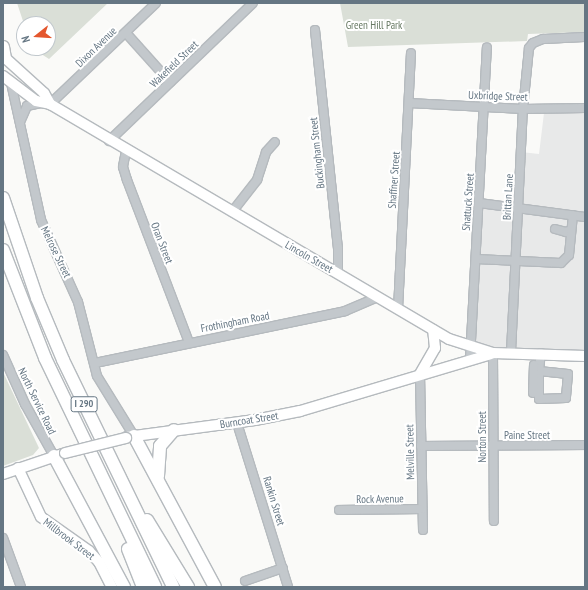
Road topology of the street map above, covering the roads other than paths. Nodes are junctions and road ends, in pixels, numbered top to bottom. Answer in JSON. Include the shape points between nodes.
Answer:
{"nodes":[{"id":1,"x":156,"y":3,"type":"edge"},
{"id":2,"x":253,"y":3,"type":"edge"},
{"id":3,"x":315,"y":30,"type":"dead end"},
{"id":4,"x":126,"y":33,"type":"junction"},
{"id":5,"x":585,"y":37,"type":"edge"},
{"id":6,"x":487,"y":47,"type":"dead end"},
{"id":7,"x":411,"y":53,"type":"dead end"},
{"id":8,"x":4,"y":54,"type":"edge"},
{"id":9,"x":3,"y":76,"type":"edge"},
{"id":10,"x":170,"y":82,"type":"junction"},
{"id":11,"x":11,"y":83,"type":"junction"},
{"id":12,"x":409,"y":103,"type":"junction"},
{"id":13,"x":46,"y":104,"type":"junction"},
{"id":14,"x":485,"y":107,"type":"junction"},
{"id":15,"x":585,"y":108,"type":"edge"},
{"id":16,"x":523,"y":109,"type":"junction"},
{"id":17,"x":20,"y":122,"type":"junction"},
{"id":18,"x":109,"y":140,"type":"junction"},
{"id":19,"x":275,"y":142,"type":"dead end"},
{"id":20,"x":126,"y":151,"type":"junction"},
{"id":21,"x":3,"y":198,"type":"edge"},
{"id":22,"x":479,"y":203,"type":"junction"},
{"id":23,"x":518,"y":206,"type":"junction"},
{"id":24,"x":232,"y":212,"type":"junction"},
{"id":25,"x":573,"y":215,"type":"junction"},
{"id":26,"x":585,"y":217,"type":"edge"},
{"id":27,"x":3,"y":250,"type":"edge"},
{"id":28,"x":476,"y":259,"type":"junction"},
{"id":29,"x":516,"y":260,"type":"junction"},
{"id":30,"x":338,"y":274,"type":"junction"},
{"id":31,"x":378,"y":297,"type":"junction"},
{"id":32,"x":398,"y":309,"type":"junction"},
{"id":33,"x":433,"y":330,"type":"junction"},
{"id":34,"x":189,"y":342,"type":"junction"},
{"id":35,"x":470,"y":348,"type":"junction"},
{"id":36,"x":511,"y":352,"type":"junction"},
{"id":37,"x":493,"y":353,"type":"junction"},
{"id":38,"x":537,"y":353,"type":"junction"},
{"id":39,"x":3,"y":355,"type":"edge"},
{"id":40,"x":585,"y":356,"type":"edge"},
{"id":41,"x":470,"y":359,"type":"junction"},
{"id":42,"x":95,"y":363,"type":"junction"},
{"id":43,"x":539,"y":371,"type":"junction"},
{"id":44,"x":420,"y":374,"type":"junction"},
{"id":45,"x":533,"y":393,"type":"dead end"},
{"id":46,"x":237,"y":423,"type":"junction"},
{"id":47,"x":174,"y":430,"type":"junction"},
{"id":48,"x":130,"y":437,"type":"junction"},
{"id":49,"x":585,"y":445,"type":"edge"},
{"id":50,"x":421,"y":446,"type":"junction"},
{"id":51,"x":493,"y":446,"type":"junction"},
{"id":52,"x":107,"y":451,"type":"junction"},
{"id":53,"x":54,"y":456,"type":"junction"},
{"id":54,"x":18,"y":468,"type":"junction"},
{"id":55,"x":3,"y":474,"type":"edge"},
{"id":56,"x":158,"y":479,"type":"junction"},
{"id":57,"x":108,"y":491,"type":"junction"},
{"id":58,"x":421,"y":509,"type":"junction"},
{"id":59,"x":339,"y":510,"type":"dead end"},
{"id":60,"x":494,"y":521,"type":"dead end"},
{"id":61,"x":423,"y":530,"type":"dead end"},
{"id":62,"x":3,"y":538,"type":"edge"},
{"id":63,"x":196,"y":553,"type":"junction"},
{"id":64,"x":283,"y":568,"type":"junction"},
{"id":65,"x":245,"y":581,"type":"dead end"},
{"id":66,"x":21,"y":587,"type":"edge"},
{"id":67,"x":112,"y":587,"type":"edge"},
{"id":68,"x":124,"y":587,"type":"edge"},
{"id":69,"x":143,"y":587,"type":"edge"},
{"id":70,"x":155,"y":587,"type":"edge"},
{"id":71,"x":173,"y":587,"type":"edge"},
{"id":72,"x":188,"y":587,"type":"edge"},
{"id":73,"x":215,"y":587,"type":"edge"},
{"id":74,"x":221,"y":587,"type":"edge"},
{"id":75,"x":288,"y":587,"type":"edge"}],
"edges":[{"from":1,"to":4,"type":"street","name":"Dixon Avenue"},
{"from":2,"to":10,"type":"street","name":"Wakefield Street"},
{"from":3,"to":30,"type":"street","name":"Buckingham Street","via":[[338,242]]},
{"from":4,"to":10,"type":"street"},
{"from":4,"to":13,"type":"street","name":"Dixon Avenue"},
{"from":5,"to":16,"type":"street","name":"Brittan Lane","via":[[543,39],[532,44],[528,58]]},
{"from":6,"to":14,"type":"street","name":"Shattuck Street"},
{"from":7,"to":12,"type":"street","name":"Shaffner Street"},
{"from":8,"to":11,"type":"main road","name":"Melrose Street"},
{"from":8,"to":13,"type":"main road","name":"Lincoln Street","via":[[44,93]]},
{"from":9,"to":11,"type":"main road","name":"Lincoln Street"},
{"from":10,"to":18,"type":"street","name":"Wakefield Street"},
{"from":11,"to":13,"type":"main road","name":"Lincoln Street"},
{"from":11,"to":17,"type":"street","name":"Melrose Street"},
{"from":12,"to":14,"type":"street","name":"Uxbridge Street"},
{"from":12,"to":32,"type":"street","name":"Shaffner Street"},
{"from":13,"to":17,"type":"street","name":"Dixon Avenue","via":[[27,106]]},
{"from":13,"to":18,"type":"main road","name":"Lincoln Street"},
{"from":14,"to":16,"type":"street","name":"Uxbridge Street"},
{"from":14,"to":22,"type":"street","name":"Shattuck Street"},
{"from":15,"to":16,"type":"street","name":"Uxbridge Street"},
{"from":16,"to":23,"type":"street","name":"Brittan Lane"},
{"from":17,"to":42,"type":"street","name":"Melrose Street","via":[[41,220],[78,302]]},
{"from":18,"to":20,"type":"main road","name":"Lincoln Street"},
{"from":19,"to":24,"type":"street","via":[[266,152],[257,180]]},
{"from":20,"to":24,"type":"main road","name":"Lincoln Street"},
{"from":20,"to":34,"type":"street","name":"Oran Street","via":[[123,167],[127,180]]},
{"from":21,"to":52,"type":"highway","number":"I 290","via":[[37,298],[63,360]]},
{"from":22,"to":23,"type":"street"},
{"from":22,"to":28,"type":"street","name":"Shattuck Street"},
{"from":23,"to":25,"type":"street"},
{"from":23,"to":29,"type":"street","name":"Brittan Lane"},
{"from":24,"to":30,"type":"main road","name":"Lincoln Street"},
{"from":25,"to":26,"type":"street"},
{"from":25,"to":29,"type":"street","via":[[569,256],[561,263]]},
{"from":27,"to":57,"type":"highway","number":"I 290","via":[[45,358]]},
{"from":28,"to":29,"type":"street"},
{"from":28,"to":35,"type":"street","name":"Shattuck Street"},
{"from":29,"to":36,"type":"street","name":"Brittan Lane"},
{"from":30,"to":31,"type":"main road","name":"Lincoln Street"},
{"from":31,"to":32,"type":"main road","name":"Lincoln Street"},
{"from":31,"to":34,"type":"street","name":"Frothingham Road","via":[[345,310]]},
{"from":32,"to":33,"type":"main road","name":"Lincoln Street"},
{"from":33,"to":35,"type":"main road","name":"Lincoln Street"},
{"from":33,"to":44,"type":"main road","via":[[435,348]]},
{"from":34,"to":42,"type":"street","name":"Frothingham Road"},
{"from":35,"to":37,"type":"main road","name":"Lincoln Street"},
{"from":35,"to":41,"type":"street","name":"Shattuck Street"},
{"from":36,"to":37,"type":"main road","name":"Lincoln Street"},
{"from":36,"to":38,"type":"main road","name":"Lincoln Street"},
{"from":37,"to":41,"type":"main road","name":"Burncoat Street"},
{"from":37,"to":51,"type":"street","name":"Norton Street"},
{"from":38,"to":40,"type":"main road","name":"Lincoln Street"},
{"from":38,"to":43,"type":"street"},
{"from":38,"to":45,"type":"street"},
{"from":39,"to":53,"type":"street","name":"North Service Road","via":[[21,397]]},
{"from":41,"to":44,"type":"main road","name":"Burncoat Street"},
{"from":42,"to":48,"type":"street","name":"Melrose Street","via":[[103,388]]},
{"from":43,"to":43,"type":"street","via":[[539,399],[566,398],[568,374]]},
{"from":44,"to":46,"type":"main road","name":"Burncoat Street","via":[[300,411]]},
{"from":44,"to":50,"type":"street","name":"Melville Street"},
{"from":46,"to":47,"type":"main road","name":"Burncoat Street"},
{"from":46,"to":64,"type":"street","name":"Rankin Street"},
{"from":47,"to":48,"type":"main road","name":"Burncoat Street"},
{"from":47,"to":56,"type":"highway","via":[[160,446]]},
{"from":48,"to":53,"type":"main road","name":"Burncoat Street","bridge":true},
{"from":48,"to":56,"type":"highway"},
{"from":49,"to":51,"type":"street","name":"Paine Street"},
{"from":50,"to":51,"type":"street","name":"Paine Street"},
{"from":50,"to":58,"type":"street","name":"Melville Street"},
{"from":51,"to":60,"type":"street","name":"Norton Street"},
{"from":52,"to":71,"type":"highway","number":"I 290"},
{"from":52,"to":72,"type":"highway"},
{"from":53,"to":54,"type":"main road","name":"Burncoat Street"},
{"from":53,"to":68,"type":"highway"},
{"from":54,"to":55,"type":"main road","name":"Burncoat Street"},
{"from":54,"to":67,"type":"main road","name":"Millbrook Street","via":[[41,517],[93,555]]},
{"from":56,"to":63,"type":"highway"},
{"from":57,"to":69,"type":"highway"},
{"from":57,"to":70,"type":"highway","number":"I 290"},
{"from":58,"to":59,"type":"street","name":"Rock Avenue"},
{"from":58,"to":61,"type":"street","name":"Melville Street"},
{"from":62,"to":66,"type":"street"},
{"from":63,"to":73,"type":"highway"},
{"from":63,"to":74,"type":"highway"},
{"from":64,"to":65,"type":"street"},
{"from":64,"to":75,"type":"street","name":"Rankin Street"}]}
